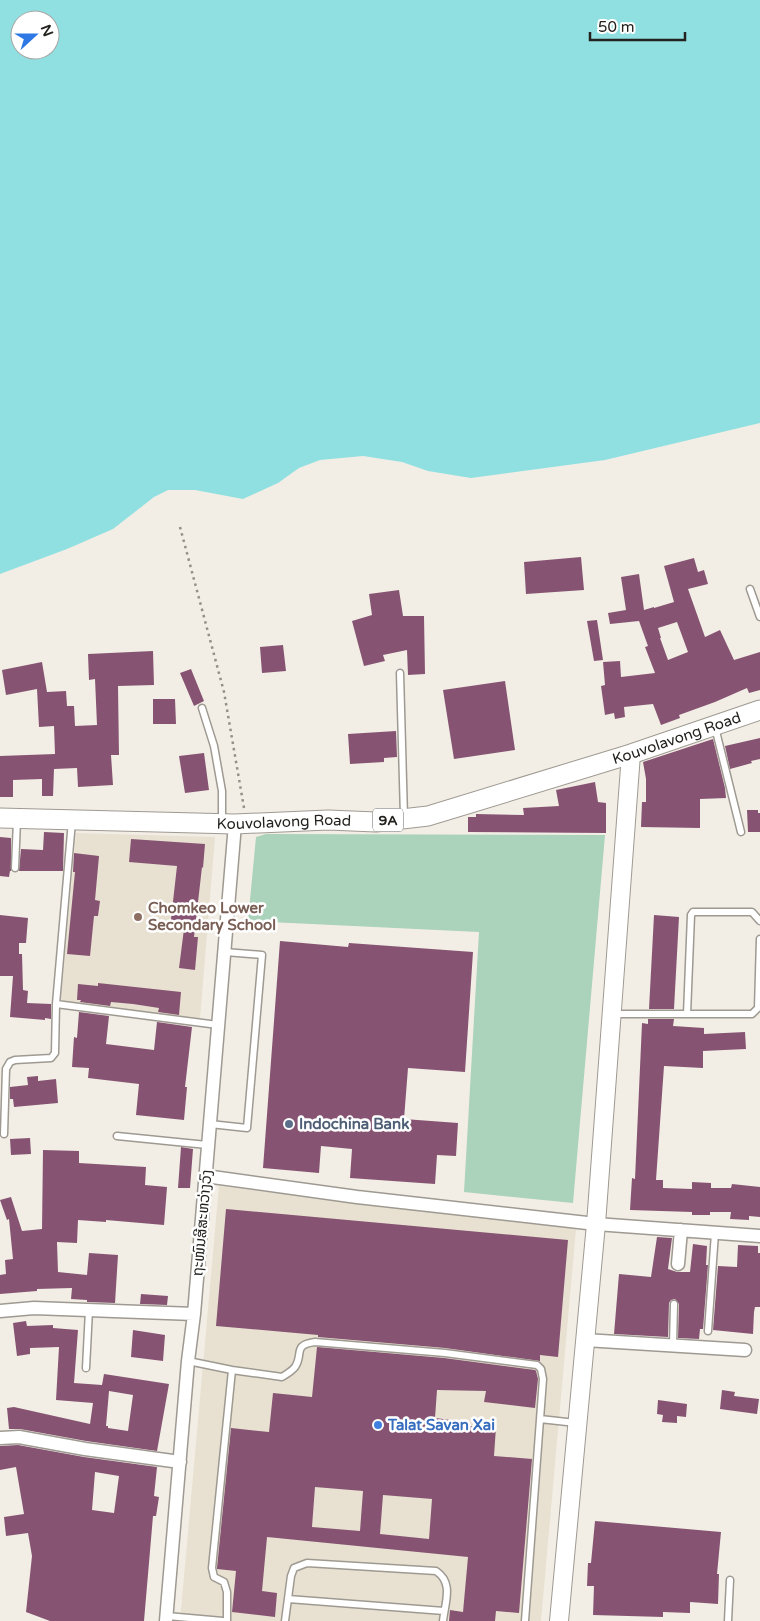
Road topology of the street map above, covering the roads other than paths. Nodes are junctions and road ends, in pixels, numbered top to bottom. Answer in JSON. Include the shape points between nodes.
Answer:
{"nodes":[{"id":1,"x":750,"y":589,"type":"dead end"},
{"id":2,"x":760,"y":618,"type":"edge"},
{"id":3,"x":400,"y":674,"type":"dead end"},
{"id":4,"x":202,"y":708,"type":"dead end"},
{"id":5,"x":760,"y":710,"type":"edge"},
{"id":6,"x":715,"y":726,"type":"junction"},
{"id":7,"x":631,"y":754,"type":"junction"},
{"id":8,"x":9,"y":818,"type":"edge"},
{"id":9,"x":404,"y":819,"type":"junction"},
{"id":10,"x":72,"y":820,"type":"junction"},
{"id":11,"x":234,"y":824,"type":"junction"},
{"id":12,"x":741,"y":832,"type":"dead end"},
{"id":13,"x":15,"y":868,"type":"dead end"},
{"id":14,"x":760,"y":921,"type":"edge"},
{"id":15,"x":760,"y":939,"type":"edge"},
{"id":16,"x":225,"y":952,"type":"junction"},
{"id":17,"x":56,"y":1004,"type":"junction"},
{"id":18,"x":612,"y":1014,"type":"junction"},
{"id":19,"x":686,"y":1014,"type":"junction"},
{"id":20,"x":218,"y":1025,"type":"junction"},
{"id":21,"x":209,"y":1124,"type":"junction"},
{"id":22,"x":4,"y":1134,"type":"dead end"},
{"id":23,"x":117,"y":1136,"type":"dead end"},
{"id":24,"x":208,"y":1145,"type":"junction"},
{"id":25,"x":205,"y":1176,"type":"junction"},
{"id":26,"x":596,"y":1224,"type":"junction"},
{"id":27,"x":681,"y":1230,"type":"junction"},
{"id":28,"x":715,"y":1233,"type":"junction"},
{"id":29,"x":760,"y":1236,"type":"edge"},
{"id":30,"x":678,"y":1264,"type":"dead end"},
{"id":31,"x":674,"y":1304,"type":"dead end"},
{"id":32,"x":90,"y":1310,"type":"junction"},
{"id":33,"x":0,"y":1311,"type":"edge"},
{"id":34,"x":194,"y":1314,"type":"junction"},
{"id":35,"x":708,"y":1331,"type":"dead end"},
{"id":36,"x":586,"y":1340,"type":"junction"},
{"id":37,"x":673,"y":1345,"type":"junction"},
{"id":38,"x":745,"y":1350,"type":"dead end"},
{"id":39,"x":188,"y":1361,"type":"junction"},
{"id":40,"x":86,"y":1368,"type":"dead end"},
{"id":41,"x":232,"y":1370,"type":"junction"},
{"id":42,"x":540,"y":1419,"type":"junction"},
{"id":43,"x":578,"y":1424,"type":"junction"},
{"id":44,"x":0,"y":1438,"type":"edge"},
{"id":45,"x":180,"y":1462,"type":"junction"},
{"id":46,"x":730,"y":1580,"type":"dead end"},
{"id":47,"x":288,"y":1599,"type":"junction"},
{"id":48,"x":444,"y":1611,"type":"junction"},
{"id":49,"x":167,"y":1619,"type":"edge"},
{"id":50,"x":225,"y":1621,"type":"edge"},
{"id":51,"x":285,"y":1621,"type":"edge"},
{"id":52,"x":443,"y":1621,"type":"edge"},
{"id":53,"x":525,"y":1621,"type":"edge"},
{"id":54,"x":559,"y":1621,"type":"edge"},
{"id":55,"x":728,"y":1621,"type":"edge"}],
"edges":[{"from":1,"to":2,"type":"lane"},
{"from":3,"to":9,"type":"lane"},
{"from":4,"to":11,"type":"lane","via":[[214,746],[222,791]]},
{"from":5,"to":6,"type":"main road","name":"Kouvolavong Road","number":"9A"},
{"from":6,"to":7,"type":"main road","name":"Kouvolavong Road","number":"9A"},
{"from":6,"to":12,"type":"lane"},
{"from":7,"to":9,"type":"main road","name":"Kouvolavong Road","number":"9A","via":[[428,816]]},
{"from":7,"to":18,"type":"street"},
{"from":8,"to":10,"type":"main road","name":"Kouvolavong Road","number":"9A"},
{"from":8,"to":13,"type":"lane"},
{"from":9,"to":11,"type":"main road","name":"Kouvolavong Road","number":"9A"},
{"from":10,"to":11,"type":"main road","name":"Kouvolavong Road","number":"9A"},
{"from":10,"to":17,"type":"lane"},
{"from":11,"to":16,"type":"street","name":"ຖະໜົນສີສະຫວ່າງວົງ"},
{"from":14,"to":19,"type":"lane","via":[[752,912],[693,912]]},
{"from":15,"to":19,"type":"lane","via":[[758,1008],[752,1014]]},
{"from":16,"to":20,"type":"street","name":"ຖະໜົນສີສະຫວ່າງວົງ"},
{"from":16,"to":21,"type":"lane","via":[[262,955],[249,1109],[247,1128]]},
{"from":17,"to":20,"type":"lane"},
{"from":17,"to":22,"type":"lane","via":[[55,1053],[51,1058],[15,1060],[6,1070]]},
{"from":18,"to":19,"type":"lane"},
{"from":18,"to":26,"type":"street"},
{"from":20,"to":21,"type":"street","name":"ຖະໜົນສີສະຫວ່າງວົງ"},
{"from":21,"to":24,"type":"street","name":"ຖະໜົນສີສະຫວ່າງວົງ"},
{"from":23,"to":24,"type":"lane"},
{"from":24,"to":25,"type":"street","name":"ຖະໜົນສີສະຫວ່າງວົງ"},
{"from":25,"to":26,"type":"street"},
{"from":25,"to":34,"type":"street","name":"ຖະໜົນສີສະຫວ່າງວົງ"},
{"from":26,"to":27,"type":"street"},
{"from":26,"to":36,"type":"street"},
{"from":27,"to":28,"type":"street"},
{"from":27,"to":30,"type":"street"},
{"from":28,"to":29,"type":"street"},
{"from":28,"to":35,"type":"lane"},
{"from":31,"to":37,"type":"lane"},
{"from":32,"to":33,"type":"street","via":[[34,1308]]},
{"from":32,"to":34,"type":"street"},
{"from":32,"to":40,"type":"lane"},
{"from":34,"to":39,"type":"street","name":"ຖະໜົນສີສະຫວ່າງວົງ"},
{"from":36,"to":37,"type":"street"},
{"from":36,"to":43,"type":"street"},
{"from":37,"to":38,"type":"street"},
{"from":39,"to":41,"type":"lane"},
{"from":39,"to":45,"type":"street","name":"ຖະໜົນສີສະຫວ່າງວົງ"},
{"from":41,"to":42,"type":"lane","via":[[282,1377],[296,1366],[300,1348],[305,1343],[315,1342],[446,1353],[537,1365],[543,1379]]},
{"from":41,"to":50,"type":"lane","via":[[212,1568],[214,1576],[224,1582],[227,1592]]},
{"from":42,"to":43,"type":"lane"},
{"from":42,"to":53,"type":"lane"},
{"from":43,"to":54,"type":"street"},
{"from":44,"to":45,"type":"street","via":[[19,1437]]},
{"from":45,"to":49,"type":"street","name":"ຖະໜົນສີສະຫວ່າງວົງ"},
{"from":46,"to":55,"type":"lane"},
{"from":47,"to":48,"type":"lane"},
{"from":47,"to":48,"type":"lane","via":[[294,1568],[307,1563],[436,1571],[444,1576],[448,1586]]},
{"from":47,"to":51,"type":"lane"},
{"from":48,"to":52,"type":"lane"},
{"from":49,"to":50,"type":"lane"}]}
